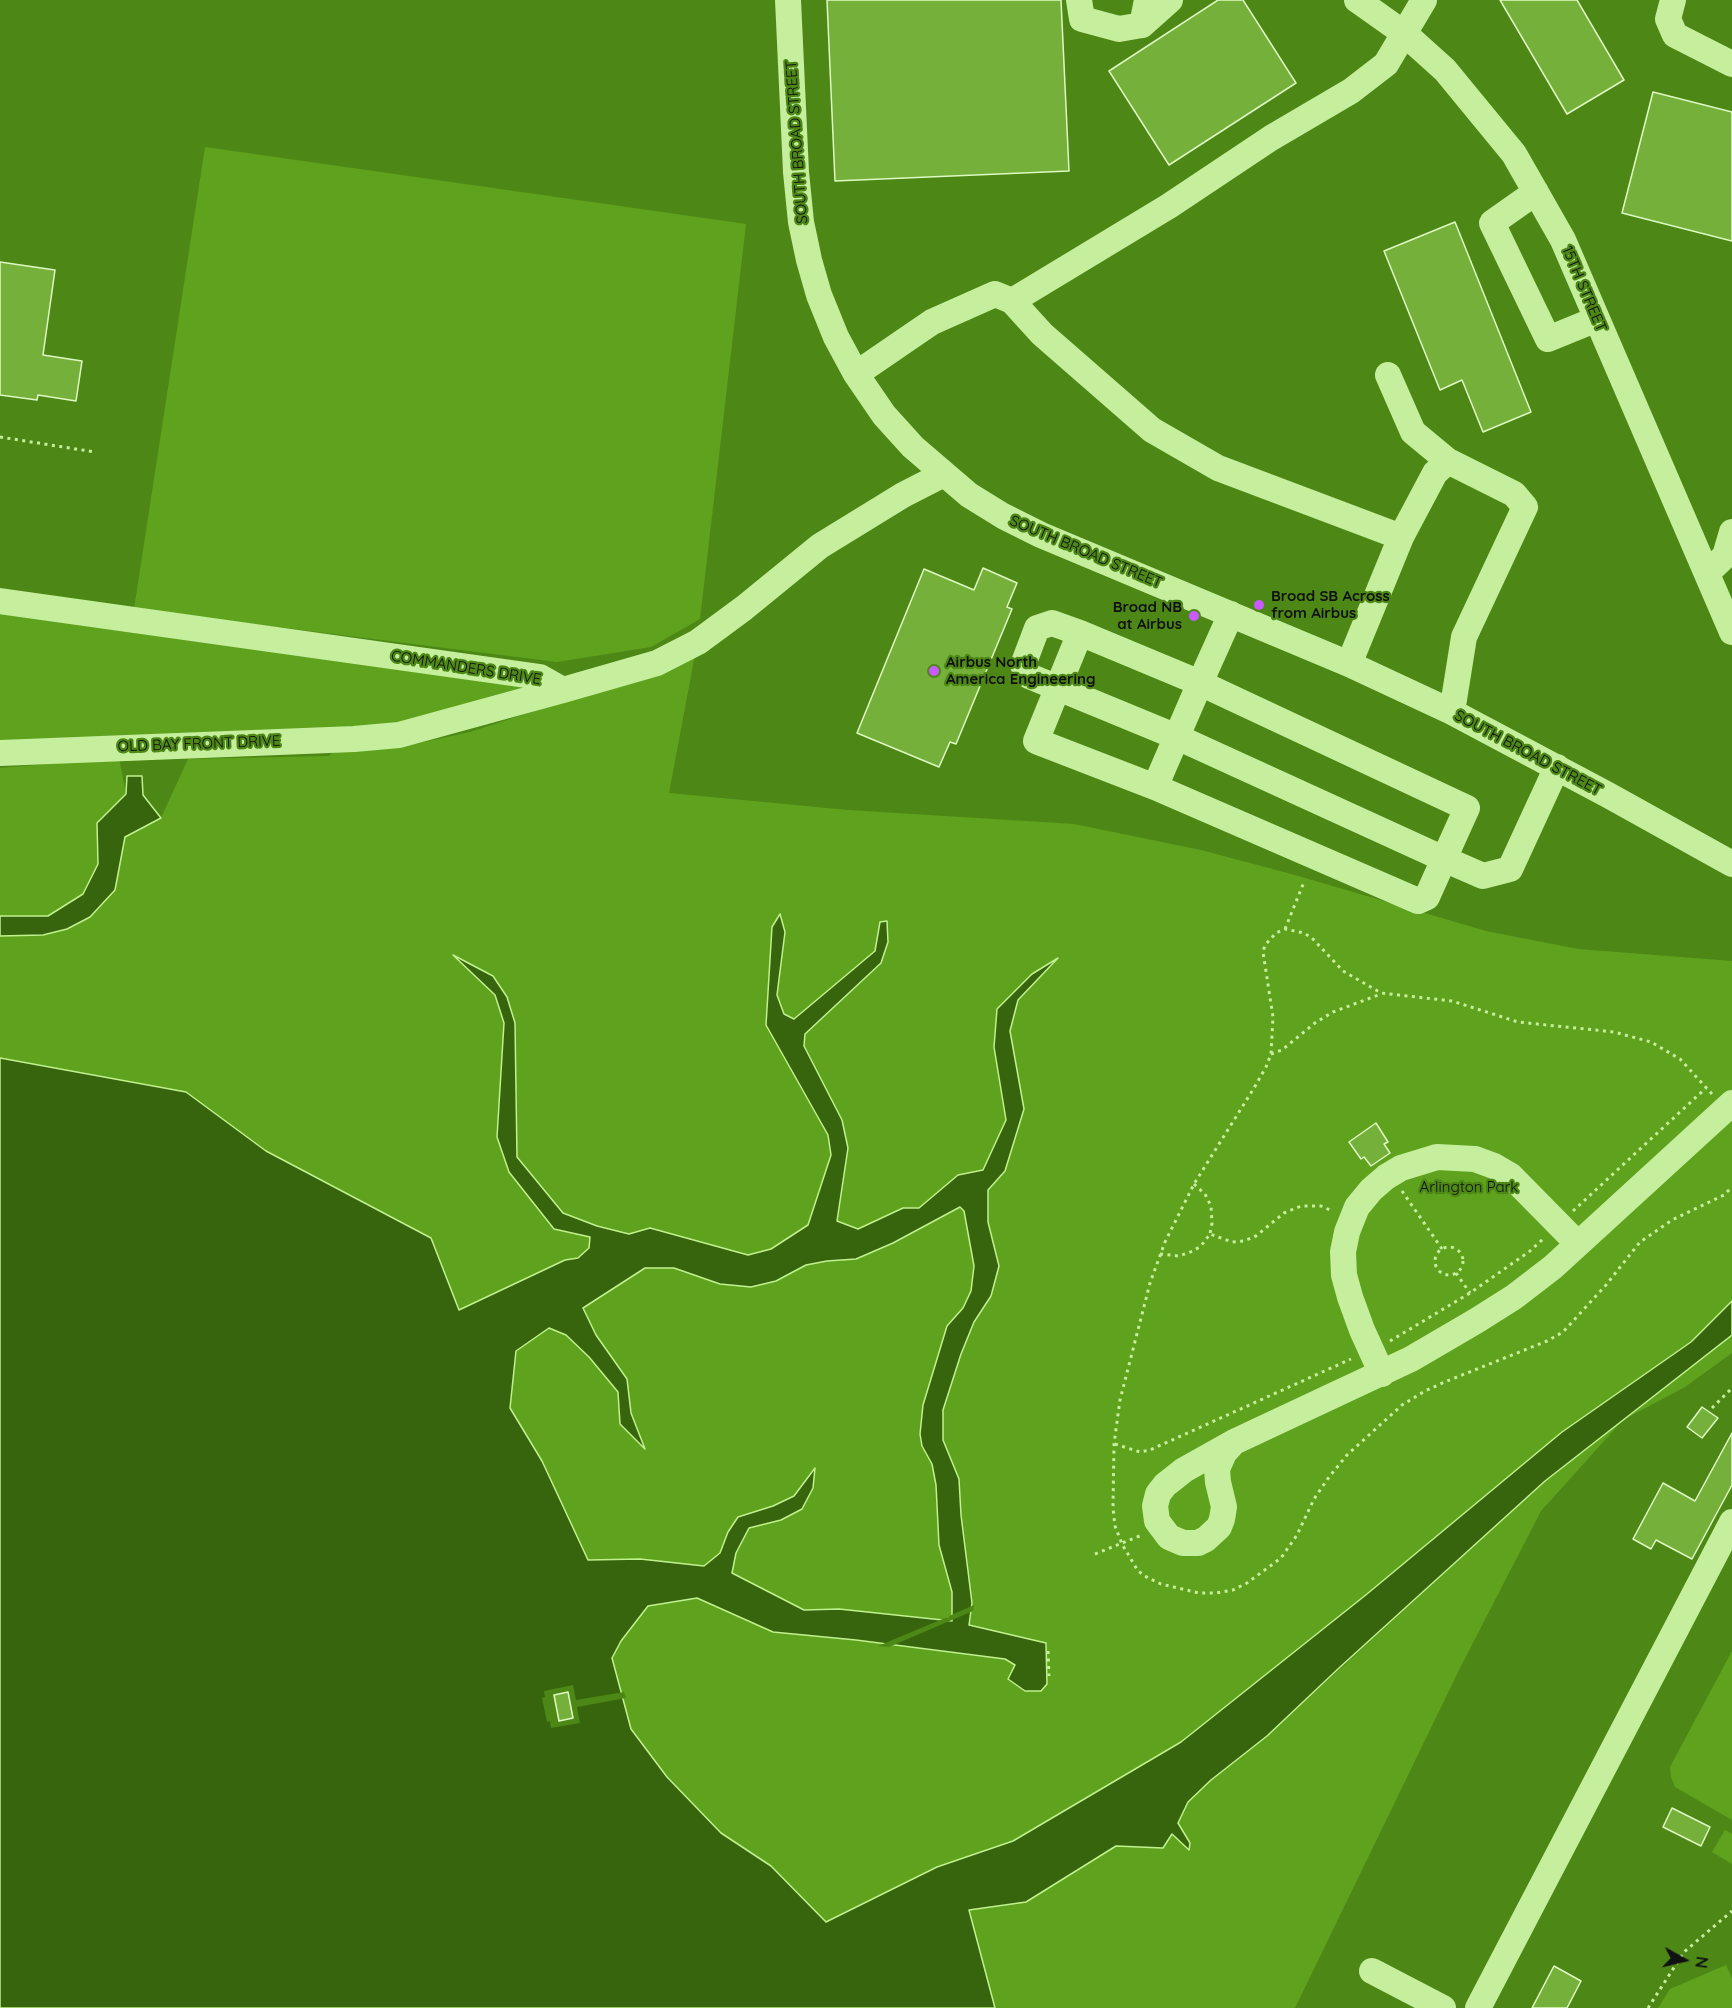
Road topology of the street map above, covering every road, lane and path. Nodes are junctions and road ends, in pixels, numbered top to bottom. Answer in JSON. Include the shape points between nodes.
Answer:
{"nodes":[{"id":1,"x":788,"y":0,"type":"edge"},
{"id":2,"x":1078,"y":0,"type":"edge"},
{"id":3,"x":1170,"y":0,"type":"edge"},
{"id":4,"x":1357,"y":0,"type":"edge"},
{"id":5,"x":1424,"y":0,"type":"edge"},
{"id":6,"x":1673,"y":0,"type":"edge"},
{"id":7,"x":1145,"y":12,"type":"edge"},
{"id":8,"x":1405,"y":34,"type":"junction"},
{"id":9,"x":1732,"y":64,"type":"edge"},
{"id":10,"x":1536,"y":192,"type":"junction"},
{"id":11,"x":1012,"y":301,"type":"junction"},
{"id":12,"x":1597,"y":319,"type":"junction"},
{"id":13,"x":856,"y":374,"type":"junction"},
{"id":14,"x":1388,"y":375,"type":"dead end"},
{"id":15,"x":0,"y":437,"type":"edge"},
{"id":16,"x":95,"y":452,"type":"dead end"},
{"id":17,"x":1448,"y":461,"type":"junction"},
{"id":18,"x":944,"y":474,"type":"junction"},
{"id":19,"x":1732,"y":532,"type":"edge"},
{"id":20,"x":1401,"y":537,"type":"junction"},
{"id":21,"x":1707,"y":573,"type":"junction"},
{"id":22,"x":0,"y":601,"type":"edge"},
{"id":23,"x":1232,"y":614,"type":"junction"},
{"id":24,"x":1732,"y":632,"type":"edge"},
{"id":25,"x":1080,"y":633,"type":"junction"},
{"id":26,"x":1349,"y":664,"type":"junction"},
{"id":27,"x":1200,"y":683,"type":"junction"},
{"id":28,"x":1058,"y":687,"type":"junction"},
{"id":29,"x":563,"y":690,"type":"junction"},
{"id":30,"x":1452,"y":712,"type":"junction"},
{"id":31,"x":1177,"y":736,"type":"junction"},
{"id":32,"x":0,"y":753,"type":"edge"},
{"id":33,"x":1557,"y":767,"type":"junction"},
{"id":34,"x":1155,"y":787,"type":"junction"},
{"id":35,"x":1444,"y":859,"type":"junction"},
{"id":36,"x":1732,"y":864,"type":"edge"},
{"id":37,"x":1304,"y":882,"type":"dead end"},
{"id":38,"x":1285,"y":929,"type":"dead end"},
{"id":39,"x":1381,"y":993,"type":"dead end"},
{"id":40,"x":1271,"y":1054,"type":"dead end"},
{"id":41,"x":1706,"y":1088,"type":"dead end"},
{"id":42,"x":1732,"y":1103,"type":"edge"},
{"id":43,"x":1194,"y":1184,"type":"dead end"},
{"id":44,"x":1339,"y":1214,"type":"dead end"},
{"id":45,"x":1559,"y":1224,"type":"junction"},
{"id":46,"x":1210,"y":1234,"type":"junction"},
{"id":47,"x":1578,"y":1244,"type":"junction"},
{"id":48,"x":1160,"y":1254,"type":"dead end"},
{"id":49,"x":1456,"y":1273,"type":"junction"},
{"id":50,"x":1470,"y":1293,"type":"junction"},
{"id":51,"x":1371,"y":1350,"type":"junction"},
{"id":52,"x":1382,"y":1374,"type":"junction"},
{"id":53,"x":1732,"y":1388,"type":"edge"},
{"id":54,"x":1712,"y":1408,"type":"dead end"},
{"id":55,"x":1234,"y":1442,"type":"junction"},
{"id":56,"x":1114,"y":1444,"type":"dead end"},
{"id":57,"x":1732,"y":1522,"type":"edge"},
{"id":58,"x":1160,"y":1527,"type":"junction"},
{"id":59,"x":1095,"y":1554,"type":"dead end"},
{"id":60,"x":1048,"y":1651,"type":"dead end"},
{"id":61,"x":1049,"y":1676,"type":"dead end"},
{"id":62,"x":1732,"y":1911,"type":"edge"},
{"id":63,"x":1372,"y":1971,"type":"dead end"},
{"id":64,"x":1443,"y":2008,"type":"edge"},
{"id":65,"x":1478,"y":2008,"type":"edge"},
{"id":66,"x":1648,"y":2008,"type":"edge"}],
"edges":[{"from":1,"to":13,"type":"street","name":"SOUTH BROAD STREET","via":[[796,172],[808,261],[836,337]]},
{"from":2,"to":7,"type":"street","via":[[1082,19],[1119,29]]},
{"from":3,"to":7,"type":"street"},
{"from":4,"to":8,"type":"street","name":"15TH STREET"},
{"from":5,"to":8,"type":"street"},
{"from":6,"to":9,"type":"street","via":[[1668,19],[1671,30],[1680,39]]},
{"from":8,"to":10,"type":"street","name":"15TH STREET","via":[[1445,70],[1480,110],[1514,154]]},
{"from":8,"to":11,"type":"street","via":[[1386,64],[1351,91]]},
{"from":10,"to":12,"type":"street","name":"15TH STREET","via":[[1563,240]]},
{"from":10,"to":12,"type":"street","via":[[1492,223],[1497,234],[1548,339]]},
{"from":11,"to":13,"type":"street","via":[[995,294],[932,322]]},
{"from":11,"to":20,"type":"street","via":[[1042,334],[1152,430],[1218,468]]},
{"from":12,"to":21,"type":"street","name":"15TH STREET"},
{"from":13,"to":18,"type":"street","name":"SOUTH BROAD STREET","via":[[884,415]]},
{"from":14,"to":17,"type":"street","via":[[1413,432]]},
{"from":15,"to":16,"type":"path"},
{"from":17,"to":20,"type":"street","via":[[1435,473]]},
{"from":17,"to":30,"type":"street","via":[[1514,494],[1525,507],[1464,637]]},
{"from":18,"to":23,"type":"street","name":"SOUTH BROAD STREET","via":[[1003,516]]},
{"from":18,"to":29,"type":"street","via":[[820,546],[698,642],[657,663]]},
{"from":19,"to":21,"type":"street","via":[[1725,556]]},
{"from":20,"to":26,"type":"street"},
{"from":21,"to":24,"type":"street","name":"15TH STREET"},
{"from":22,"to":29,"type":"street","name":"COMMANDERS DRIVE","via":[[540,677]]},
{"from":23,"to":26,"type":"street","name":"SOUTH BROAD STREET"},
{"from":23,"to":27,"type":"street"},
{"from":25,"to":27,"type":"street"},
{"from":25,"to":28,"type":"street"},
{"from":25,"to":28,"type":"street","via":[[1052,623],[1037,628],[1023,665],[1029,676]]},
{"from":26,"to":30,"type":"street","name":"SOUTH BROAD STREET"},
{"from":27,"to":31,"type":"street"},
{"from":27,"to":35,"type":"street","via":[[1467,808]]},
{"from":28,"to":31,"type":"street"},
{"from":28,"to":34,"type":"street","via":[[1036,741]]},
{"from":29,"to":32,"type":"street","name":"OLD BAY FRONT DRIVE","via":[[399,735]]},
{"from":30,"to":33,"type":"street","name":"SOUTH BROAD STREET"},
{"from":31,"to":34,"type":"street"},
{"from":31,"to":35,"type":"street"},
{"from":33,"to":35,"type":"street","via":[[1510,869],[1483,876]]},
{"from":33,"to":36,"type":"street","name":"SOUTH BROAD STREET"},
{"from":34,"to":35,"type":"street","via":[[1418,901],[1427,897]]},
{"from":37,"to":38,"type":"path"},
{"from":39,"to":40,"type":"path","via":[[1333,1012]]},
{"from":41,"to":45,"type":"path"},
{"from":42,"to":47,"type":"street"},
{"from":43,"to":46,"type":"path","via":[[1211,1206]]},
{"from":44,"to":46,"type":"path","via":[[1321,1206],[1301,1206],[1244,1241],[1232,1242]]},
{"from":45,"to":47,"type":"street"},
{"from":45,"to":50,"type":"path","via":[[1530,1251]]},
{"from":45,"to":51,"type":"street","via":[[1511,1176],[1475,1159],[1437,1157],[1386,1177],[1357,1207],[1343,1252],[1347,1286]]},
{"from":46,"to":48,"type":"path","via":[[1193,1251],[1179,1256]]},
{"from":47,"to":52,"type":"street","via":[[1545,1273],[1476,1321]]},
{"from":49,"to":49,"type":"path","via":[[1462,1256],[1456,1249],[1442,1249],[1436,1256],[1437,1268],[1448,1275]]},
{"from":49,"to":50,"type":"path"},
{"from":50,"to":51,"type":"path"},
{"from":51,"to":52,"type":"street"},
{"from":51,"to":56,"type":"path","via":[[1150,1450],[1140,1452]]},
{"from":52,"to":55,"type":"street"},
{"from":53,"to":54,"type":"path"},
{"from":55,"to":58,"type":"street","via":[[1165,1485],[1155,1506]]},
{"from":55,"to":58,"type":"street","via":[[1217,1469],[1224,1507],[1215,1532],[1198,1543],[1183,1543],[1169,1537]]},
{"from":57,"to":65,"type":"street"},
{"from":58,"to":59,"type":"path"},
{"from":60,"to":61,"type":"path"},
{"from":62,"to":66,"type":"path","via":[[1684,1952]]},
{"from":63,"to":64,"type":"street"}]}
